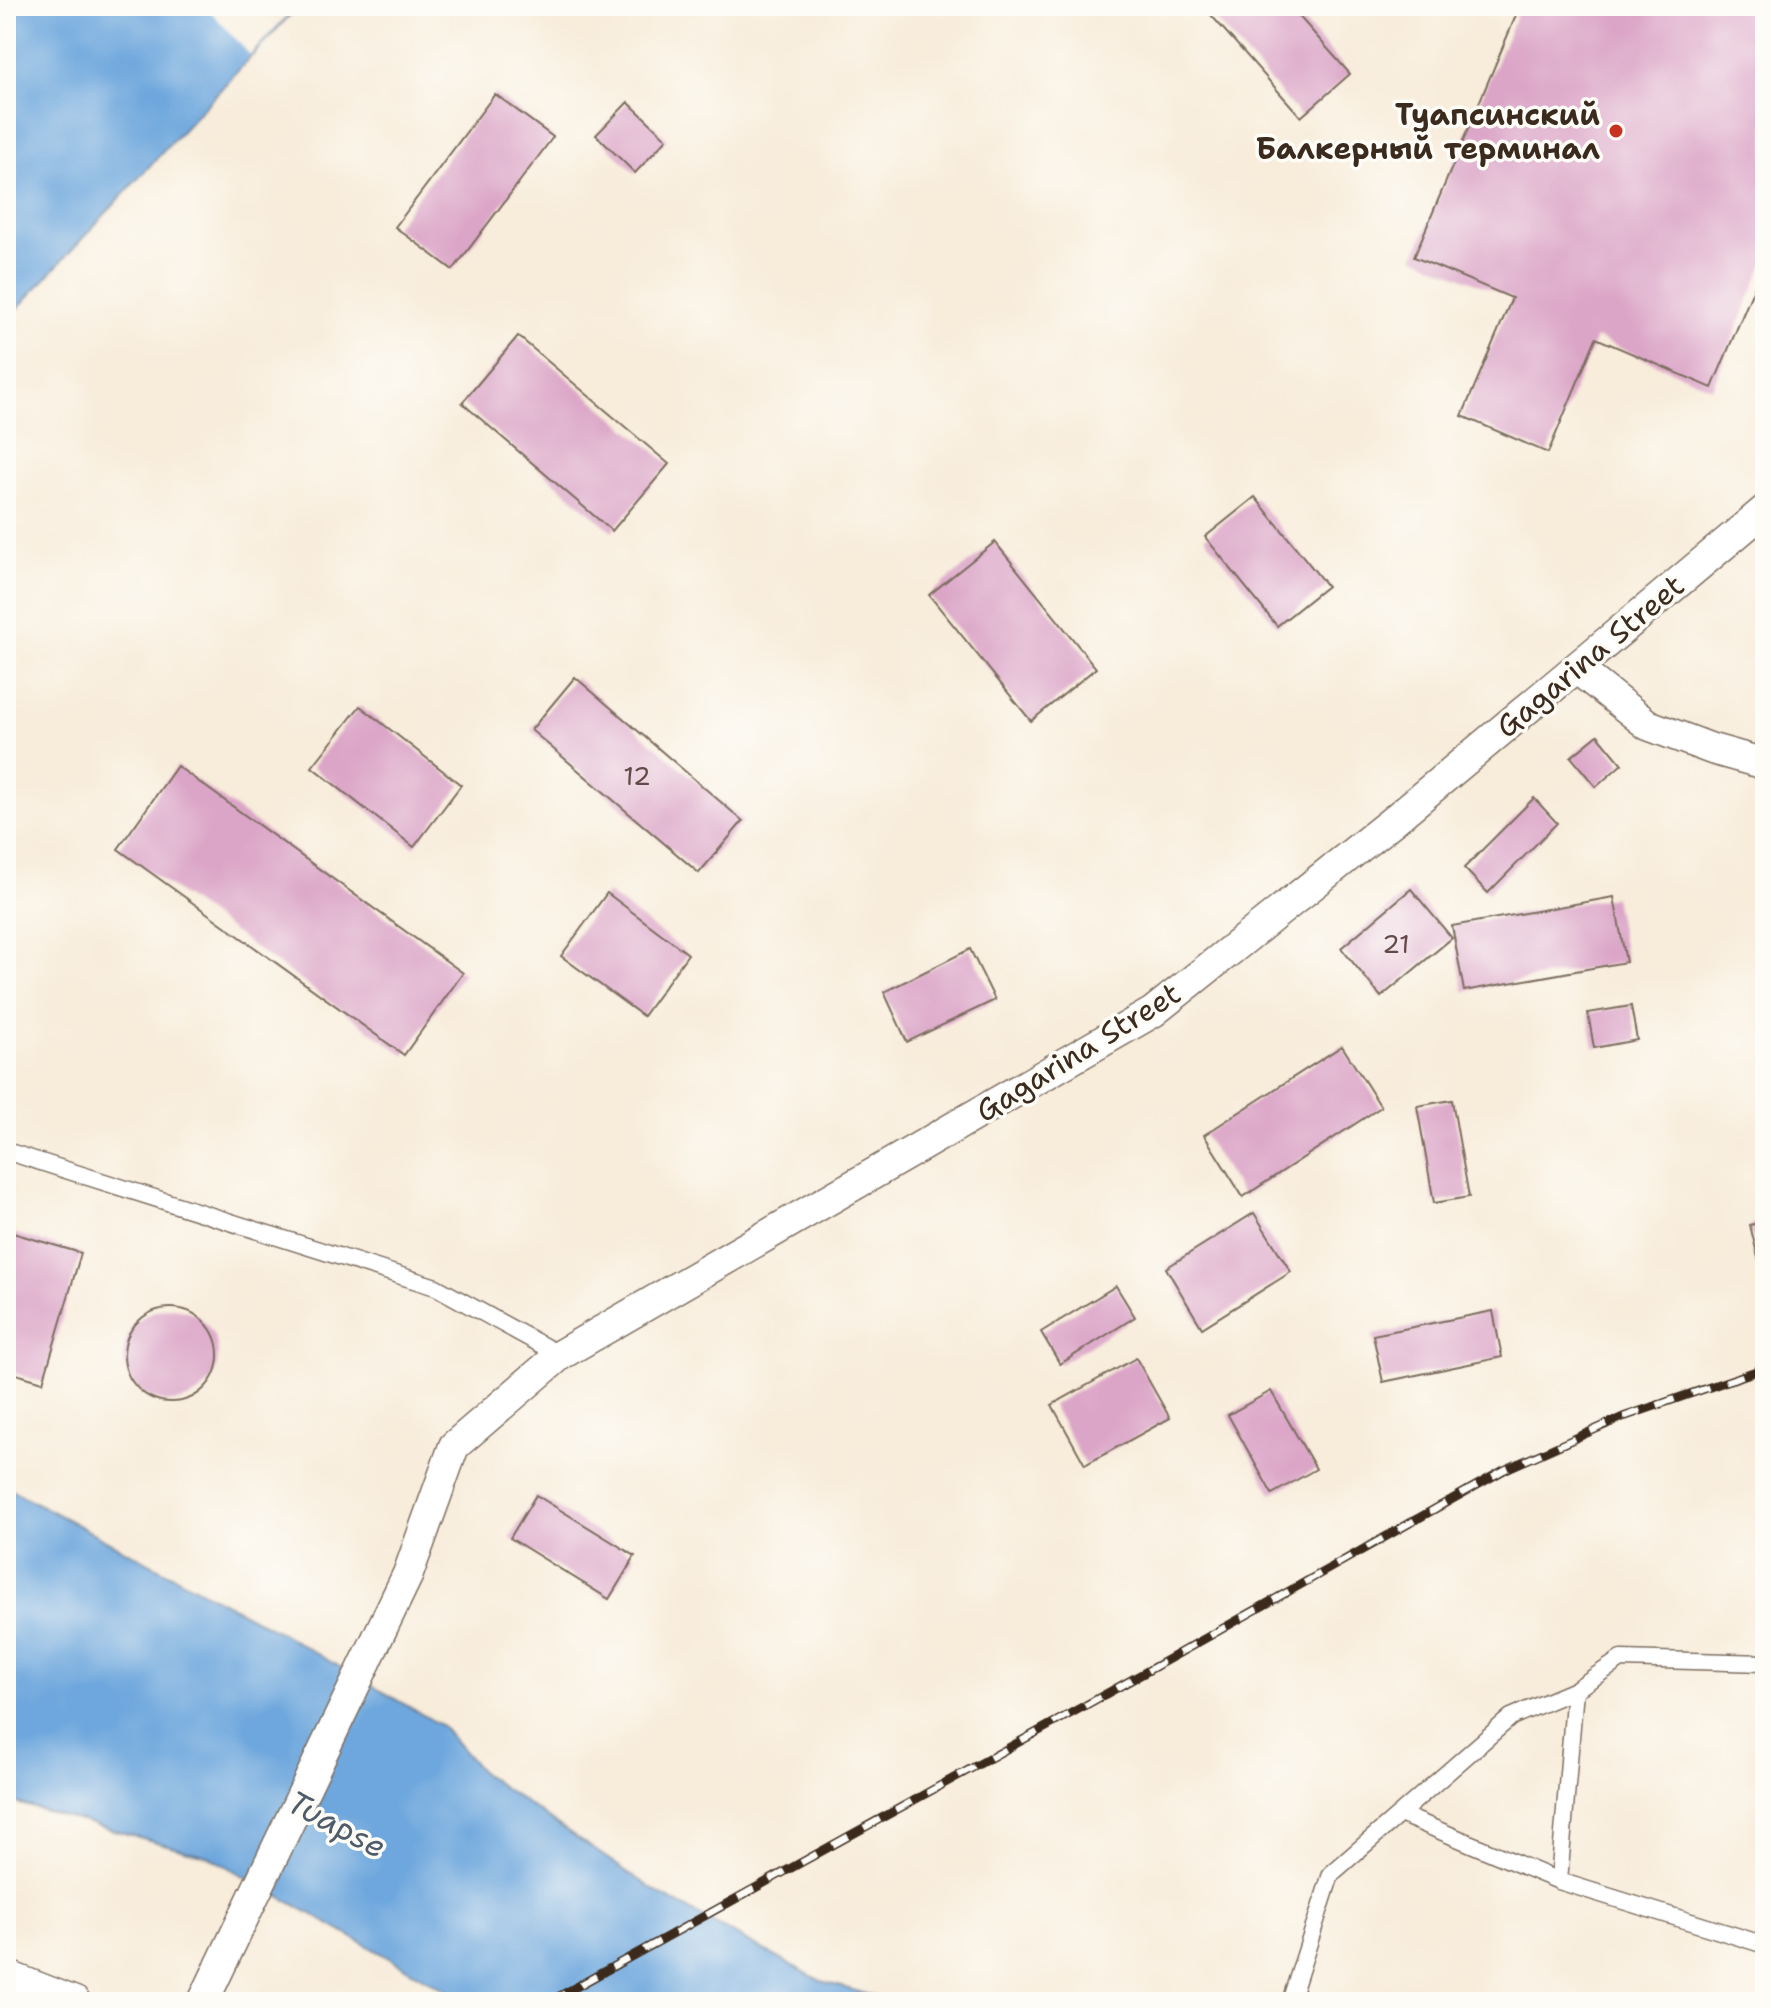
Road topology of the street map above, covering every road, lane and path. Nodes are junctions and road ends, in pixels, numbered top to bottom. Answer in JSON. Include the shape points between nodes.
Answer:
{"nodes":[{"id":1,"x":1765,"y":510,"type":"edge"},
{"id":2,"x":1576,"y":668,"type":"junction"},
{"id":3,"x":1765,"y":764,"type":"edge"},
{"id":4,"x":6,"y":1151,"type":"edge"},
{"id":5,"x":560,"y":1355,"type":"junction"},
{"id":6,"x":1765,"y":1663,"type":"edge"},
{"id":7,"x":1575,"y":1690,"type":"junction"},
{"id":8,"x":1400,"y":1814,"type":"junction"},
{"id":9,"x":1559,"y":1881,"type":"junction"},
{"id":10,"x":1765,"y":1945,"type":"edge"},
{"id":11,"x":6,"y":1975,"type":"edge"},
{"id":12,"x":75,"y":2002,"type":"edge"},
{"id":13,"x":203,"y":2002,"type":"edge"},
{"id":14,"x":1290,"y":2002,"type":"edge"}],
"edges":[{"from":1,"to":2,"type":"street","name":"Gagarina Street"},
{"from":2,"to":3,"type":"street","via":[[1648,725]]},
{"from":2,"to":5,"type":"street","name":"Gagarina Street","via":[[1153,1012]]},
{"from":4,"to":5,"type":"lane","via":[[436,1287]]},
{"from":5,"to":13,"type":"street","name":"Gagarina Street","via":[[454,1446],[408,1574]]},
{"from":6,"to":7,"type":"lane","via":[[1621,1659]]},
{"from":7,"to":8,"type":"lane","via":[[1511,1717]]},
{"from":7,"to":9,"type":"lane"},
{"from":8,"to":9,"type":"lane"},
{"from":8,"to":14,"type":"lane","via":[[1331,1874]]},
{"from":9,"to":10,"type":"lane"},
{"from":11,"to":12,"type":"street"}]}
